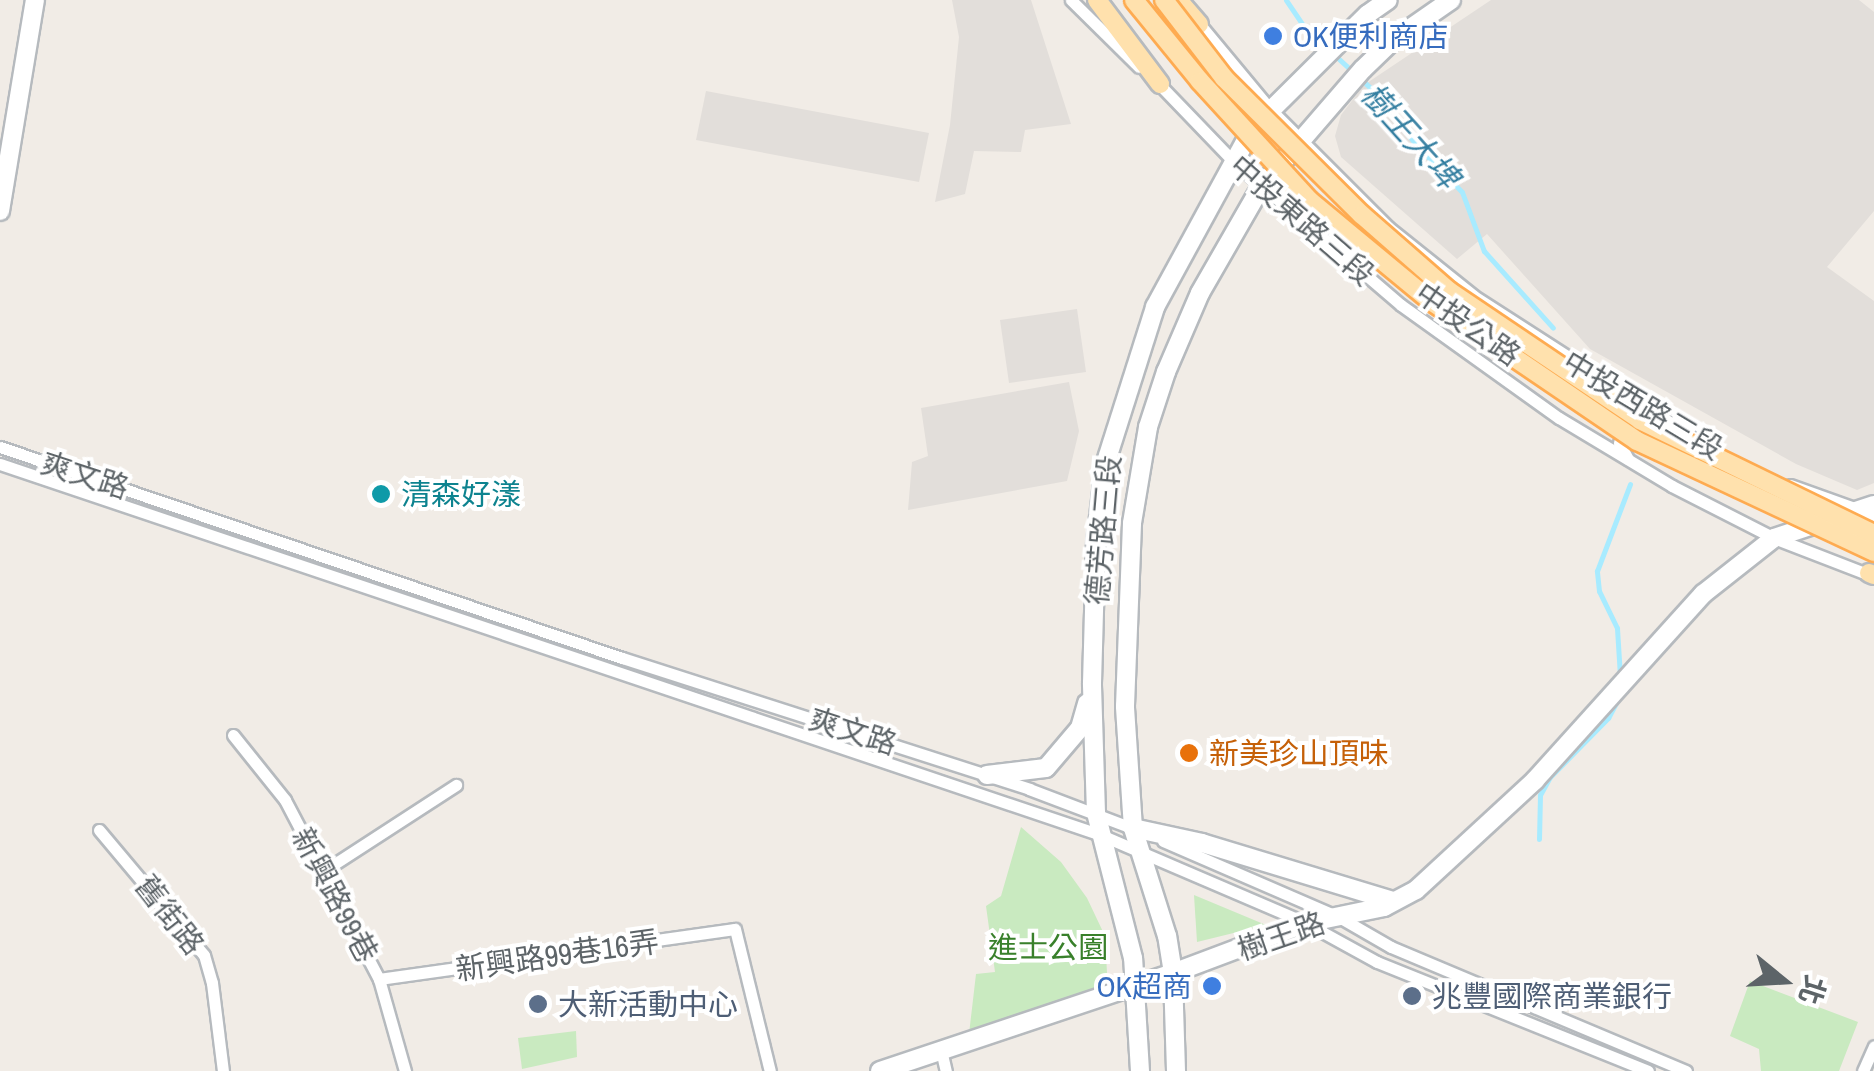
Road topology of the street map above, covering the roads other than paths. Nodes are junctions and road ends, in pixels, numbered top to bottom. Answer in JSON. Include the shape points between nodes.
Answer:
{"nodes":[{"id":1,"x":34,"y":0,"type":"edge"},
{"id":2,"x":1071,"y":0,"type":"edge"},
{"id":3,"x":1097,"y":0,"type":"edge"},
{"id":4,"x":1134,"y":0,"type":"edge"},
{"id":5,"x":1164,"y":0,"type":"edge"},
{"id":6,"x":1181,"y":0,"type":"edge"},
{"id":7,"x":1388,"y":0,"type":"edge"},
{"id":8,"x":1451,"y":0,"type":"edge"},
{"id":9,"x":1199,"y":24,"type":"joint"},
{"id":10,"x":1160,"y":84,"type":"junction"},
{"id":11,"x":1270,"y":109,"type":"junction"},
{"id":12,"x":1299,"y":138,"type":"junction"},
{"id":13,"x":1233,"y":161,"type":"junction"},
{"id":14,"x":1260,"y":186,"type":"junction"},
{"id":15,"x":0,"y":211,"type":"edge"},
{"id":16,"x":1658,"y":417,"type":"junction"},
{"id":17,"x":0,"y":446,"type":"edge"},
{"id":18,"x":1629,"y":461,"type":"junction"},
{"id":19,"x":0,"y":464,"type":"edge"},
{"id":20,"x":1870,"y":511,"type":"edge"},
{"id":21,"x":1874,"y":534,"type":"edge"},
{"id":22,"x":1774,"y":538,"type":"junction"},
{"id":23,"x":1874,"y":552,"type":"edge"},
{"id":24,"x":1872,"y":575,"type":"edge"},
{"id":25,"x":1092,"y":683,"type":"junction"},
{"id":26,"x":233,"y":735,"type":"dead end"},
{"id":27,"x":988,"y":775,"type":"junction"},
{"id":28,"x":456,"y":786,"type":"dead end"},
{"id":29,"x":1096,"y":814,"type":"junction"},
{"id":30,"x":1133,"y":828,"type":"junction"},
{"id":31,"x":99,"y":830,"type":"dead end"},
{"id":32,"x":1102,"y":835,"type":"junction"},
{"id":33,"x":1142,"y":852,"type":"junction"},
{"id":34,"x":322,"y":872,"type":"junction"},
{"id":35,"x":1393,"y":901,"type":"junction"},
{"id":36,"x":1339,"y":917,"type":"junction"},
{"id":37,"x":1306,"y":923,"type":"junction"},
{"id":38,"x":1173,"y":973,"type":"junction"},
{"id":39,"x":379,"y":979,"type":"junction"},
{"id":40,"x":1137,"y":985,"type":"junction"},
{"id":41,"x":1874,"y":1046,"type":"edge"},
{"id":42,"x":941,"y":1050,"type":"junction"},
{"id":43,"x":223,"y":1071,"type":"edge"},
{"id":44,"x":406,"y":1071,"type":"edge"},
{"id":45,"x":770,"y":1071,"type":"edge"},
{"id":46,"x":880,"y":1071,"type":"edge"},
{"id":47,"x":946,"y":1071,"type":"edge"},
{"id":48,"x":1140,"y":1071,"type":"edge"},
{"id":49,"x":1176,"y":1071,"type":"edge"},
{"id":50,"x":1648,"y":1071,"type":"edge"},
{"id":51,"x":1686,"y":1071,"type":"edge"},
{"id":52,"x":1863,"y":1071,"type":"edge"}],
"edges":[{"from":1,"to":15,"type":"street"},
{"from":2,"to":10,"type":"street","name":"中投東路三段"},
{"from":3,"to":10,"type":"main road"},
{"from":4,"to":23,"type":"main road","name":"中投公路","bridge":true,"via":[[1310,201],[1431,301],[1637,441]]},
{"from":5,"to":21,"type":"main road","name":"中投公路","bridge":true,"via":[[1224,78],[1362,216],[1449,291],[1640,420]]},
{"from":6,"to":9,"type":"main road"},
{"from":7,"to":11,"type":"street","name":"德芳路三段"},
{"from":8,"to":12,"type":"street","name":"德芳路三段","via":[[1392,41]]},
{"from":9,"to":11,"type":"street","name":"中投西路三段"},
{"from":10,"to":13,"type":"street","name":"中投東路三段"},
{"from":11,"to":12,"type":"street","name":"中投西路三段"},
{"from":11,"to":13,"type":"street","name":"德芳路三段"},
{"from":12,"to":14,"type":"street","name":"德芳路三段"},
{"from":12,"to":16,"type":"street","name":"中投西路三段","via":[[1388,227],[1474,296]]},
{"from":13,"to":14,"type":"street","name":"中投東路三段"},
{"from":13,"to":25,"type":"street","name":"德芳路三段","via":[[1155,307],[1118,415],[1096,542]]},
{"from":14,"to":18,"type":"street","name":"中投東路三段","via":[[1401,305]]},
{"from":14,"to":30,"type":"street","name":"德芳路三段","via":[[1200,292],[1173,356],[1136,480],[1125,706]]},
{"from":16,"to":18,"type":"street","via":[[1625,420],[1619,443]]},
{"from":16,"to":20,"type":"street","name":"中投西路三段","via":[[1790,485]]},
{"from":17,"to":27,"type":"street","name":"爽文路"},
{"from":18,"to":22,"type":"street","name":"中投東路三段"},
{"from":19,"to":32,"type":"street","name":"爽文路"},
{"from":20,"to":22,"type":"street"},
{"from":22,"to":24,"type":"street","name":"中投東路三段"},
{"from":22,"to":35,"type":"street","name":"樹王路","via":[[1704,594],[1477,838]]},
{"from":25,"to":27,"type":"street","via":[[1080,728],[1046,768]]},
{"from":25,"to":29,"type":"street","name":"德芳路三段"},
{"from":26,"to":34,"type":"street","name":"新興路99巷","via":[[285,800]]},
{"from":27,"to":29,"type":"street","name":"爽文路"},
{"from":28,"to":34,"type":"street"},
{"from":29,"to":30,"type":"street","name":"爽文路"},
{"from":29,"to":32,"type":"street","name":"德芳路三段"},
{"from":30,"to":33,"type":"street","name":"德芳路三段"},
{"from":30,"to":35,"type":"street"},
{"from":30,"to":36,"type":"street","name":"爽文路"},
{"from":31,"to":43,"type":"street","name":"舊街路","via":[[204,955]]},
{"from":32,"to":33,"type":"street","name":"爽文路"},
{"from":32,"to":40,"type":"street","name":"德芳路三段"},
{"from":33,"to":37,"type":"street","name":"爽文路"},
{"from":33,"to":38,"type":"street","name":"德芳路三段"},
{"from":34,"to":39,"type":"street","name":"新興路99巷"},
{"from":35,"to":36,"type":"street","name":"樹王路"},
{"from":36,"to":37,"type":"street","name":"樹王路"},
{"from":36,"to":51,"type":"street","name":"爽文路","via":[[1391,947]]},
{"from":37,"to":38,"type":"street","name":"樹王路"},
{"from":37,"to":50,"type":"street","name":"爽文路","via":[[1377,962]]},
{"from":38,"to":40,"type":"street","name":"樹王路"},
{"from":38,"to":49,"type":"street","name":"德芳路三段"},
{"from":39,"to":44,"type":"street","name":"新興路99巷"},
{"from":39,"to":45,"type":"street","name":"新興路99巷16弄","via":[[736,929]]},
{"from":40,"to":42,"type":"street","name":"樹王路"},
{"from":40,"to":48,"type":"street","name":"德芳路三段"},
{"from":41,"to":52,"type":"street"},
{"from":42,"to":46,"type":"street","name":"樹王路"},
{"from":42,"to":47,"type":"street"}]}
